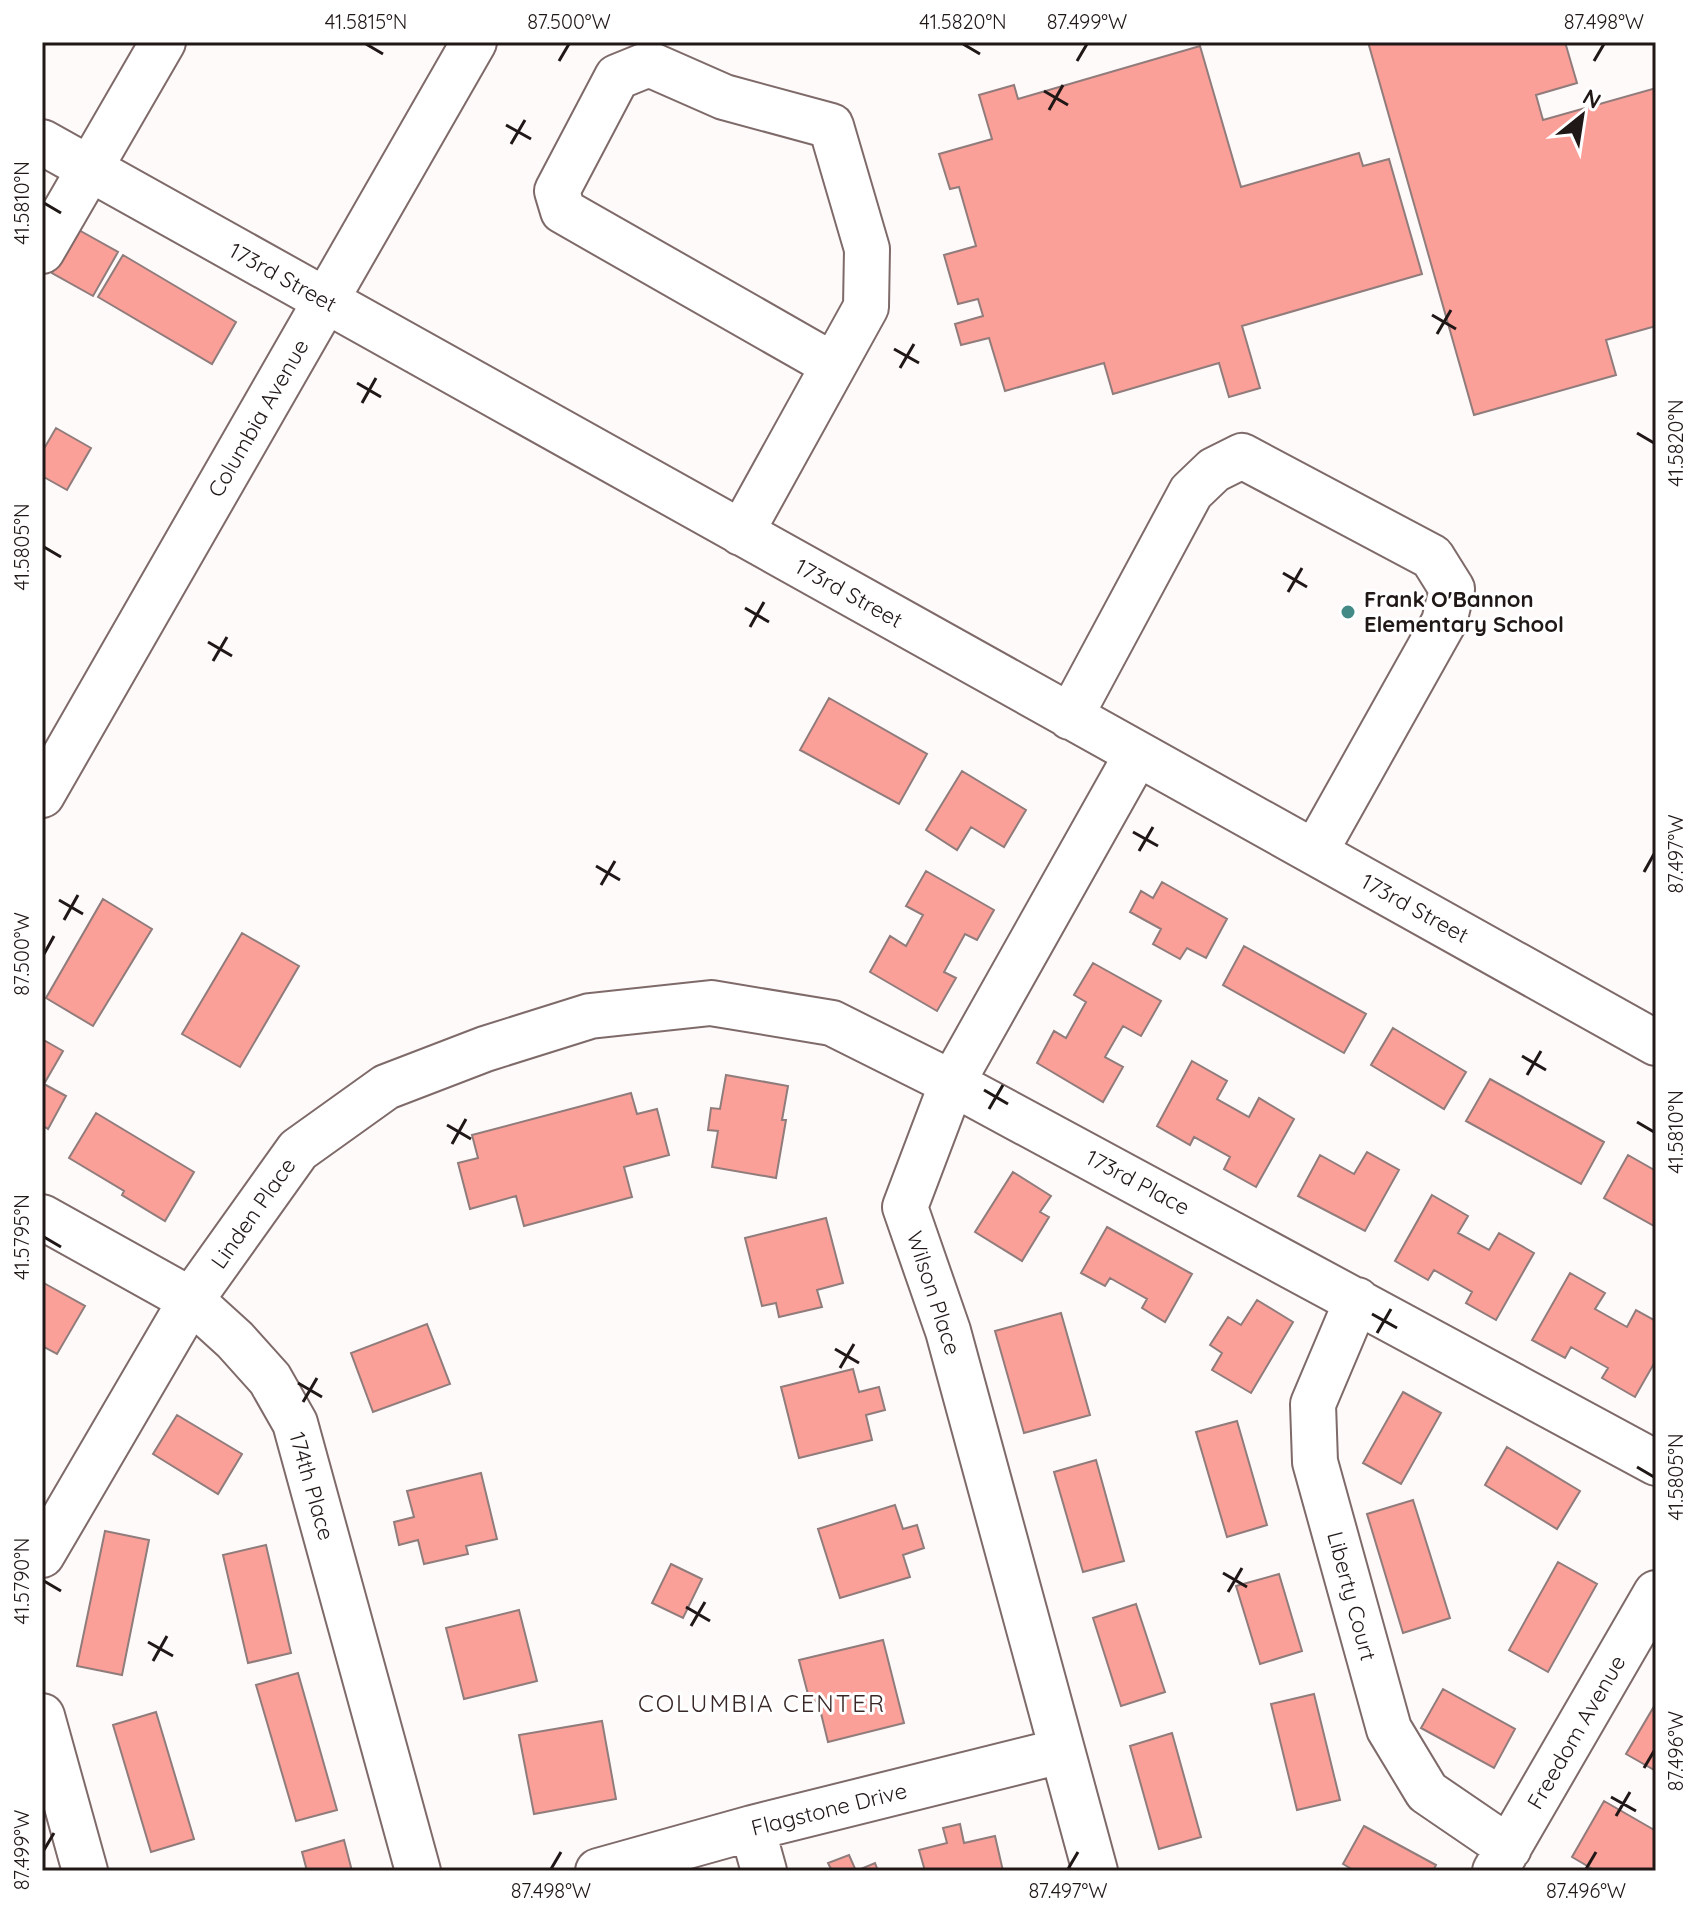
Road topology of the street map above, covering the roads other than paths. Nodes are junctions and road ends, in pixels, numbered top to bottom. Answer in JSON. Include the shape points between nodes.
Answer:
{"nodes":[{"id":1,"x":163,"y":42,"type":"edge"},
{"id":2,"x":474,"y":42,"type":"edge"},
{"id":3,"x":42,"y":142,"type":"edge"},
{"id":4,"x":90,"y":169,"type":"junction"},
{"id":5,"x":42,"y":251,"type":"edge"},
{"id":6,"x":325,"y":301,"type":"junction"},
{"id":7,"x":833,"y":365,"type":"junction"},
{"id":8,"x":741,"y":533,"type":"junction"},
{"id":9,"x":1070,"y":717,"type":"junction"},
{"id":10,"x":1137,"y":754,"type":"junction"},
{"id":11,"x":42,"y":795,"type":"edge"},
{"id":12,"x":1315,"y":852,"type":"junction"},
{"id":13,"x":590,"y":1016,"type":"joint"},
{"id":14,"x":1656,"y":1043,"type":"edge"},
{"id":15,"x":952,"y":1083,"type":"junction"},
{"id":16,"x":42,"y":1217,"type":"edge"},
{"id":17,"x":191,"y":1300,"type":"junction"},
{"id":18,"x":1357,"y":1300,"type":"junction"},
{"id":19,"x":1656,"y":1463,"type":"edge"},
{"id":20,"x":42,"y":1555,"type":"edge"},
{"id":21,"x":1656,"y":1593,"type":"edge"},
{"id":22,"x":42,"y":1716,"type":"edge"},
{"id":23,"x":1061,"y":1751,"type":"junction"},
{"id":24,"x":752,"y":1828,"type":"junction"},
{"id":25,"x":1502,"y":1860,"type":"edge"},
{"id":26,"x":85,"y":1871,"type":"edge"},
{"id":27,"x":418,"y":1871,"type":"edge"},
{"id":28,"x":598,"y":1871,"type":"edge"},
{"id":29,"x":764,"y":1871,"type":"edge"},
{"id":30,"x":1095,"y":1871,"type":"edge"}],
"edges":[{"from":1,"to":4,"type":"street"},
{"from":2,"to":6,"type":"street","name":"Columbia Avenue"},
{"from":3,"to":4,"type":"street","name":"173rd Street"},
{"from":4,"to":5,"type":"street"},
{"from":4,"to":6,"type":"street","name":"173rd Street"},
{"from":6,"to":8,"type":"street","name":"173rd Street"},
{"from":6,"to":11,"type":"street","name":"Columbia Avenue"},
{"from":7,"to":7,"type":"street","via":[[866,307],[867,249],[831,126],[724,97],[649,64],[617,77],[557,191],[563,211]]},
{"from":7,"to":8,"type":"street"},
{"from":8,"to":9,"type":"street","name":"173rd Street"},
{"from":9,"to":10,"type":"street","name":"173rd Street"},
{"from":9,"to":12,"type":"street","via":[[1191,492],[1214,470],[1242,456],[1432,557],[1452,589],[1444,622]]},
{"from":10,"to":12,"type":"street","name":"173rd Street"},
{"from":10,"to":15,"type":"street","name":"Wilson Place"},
{"from":12,"to":14,"type":"street","name":"173rd Street"},
{"from":13,"to":15,"type":"street","name":"173rd Place","via":[[711,1003],[832,1023]]},
{"from":13,"to":17,"type":"street","name":"Linden Place","via":[[386,1087],[298,1150]]},
{"from":15,"to":18,"type":"street","name":"173rd Place"},
{"from":15,"to":23,"type":"street","name":"Wilson Place","via":[[905,1207],[948,1331]]},
{"from":16,"to":17,"type":"street","name":"174th Place"},
{"from":17,"to":20,"type":"street","name":"Linden Place"},
{"from":17,"to":27,"type":"street","name":"174th Place","via":[[270,1379],[295,1423]]},
{"from":18,"to":19,"type":"street","name":"173rd Place"},
{"from":18,"to":25,"type":"street","name":"Liberty Court","via":[[1313,1404],[1315,1462],[1389,1729],[1427,1792]]},
{"from":21,"to":25,"type":"street","name":"Freedom Avenue"},
{"from":22,"to":26,"type":"street"},
{"from":23,"to":24,"type":"street","name":"Flagstone Drive"},
{"from":23,"to":30,"type":"street","name":"Wilson Place"},
{"from":24,"to":28,"type":"street","name":"Flagstone Drive"},
{"from":24,"to":29,"type":"street"}]}
